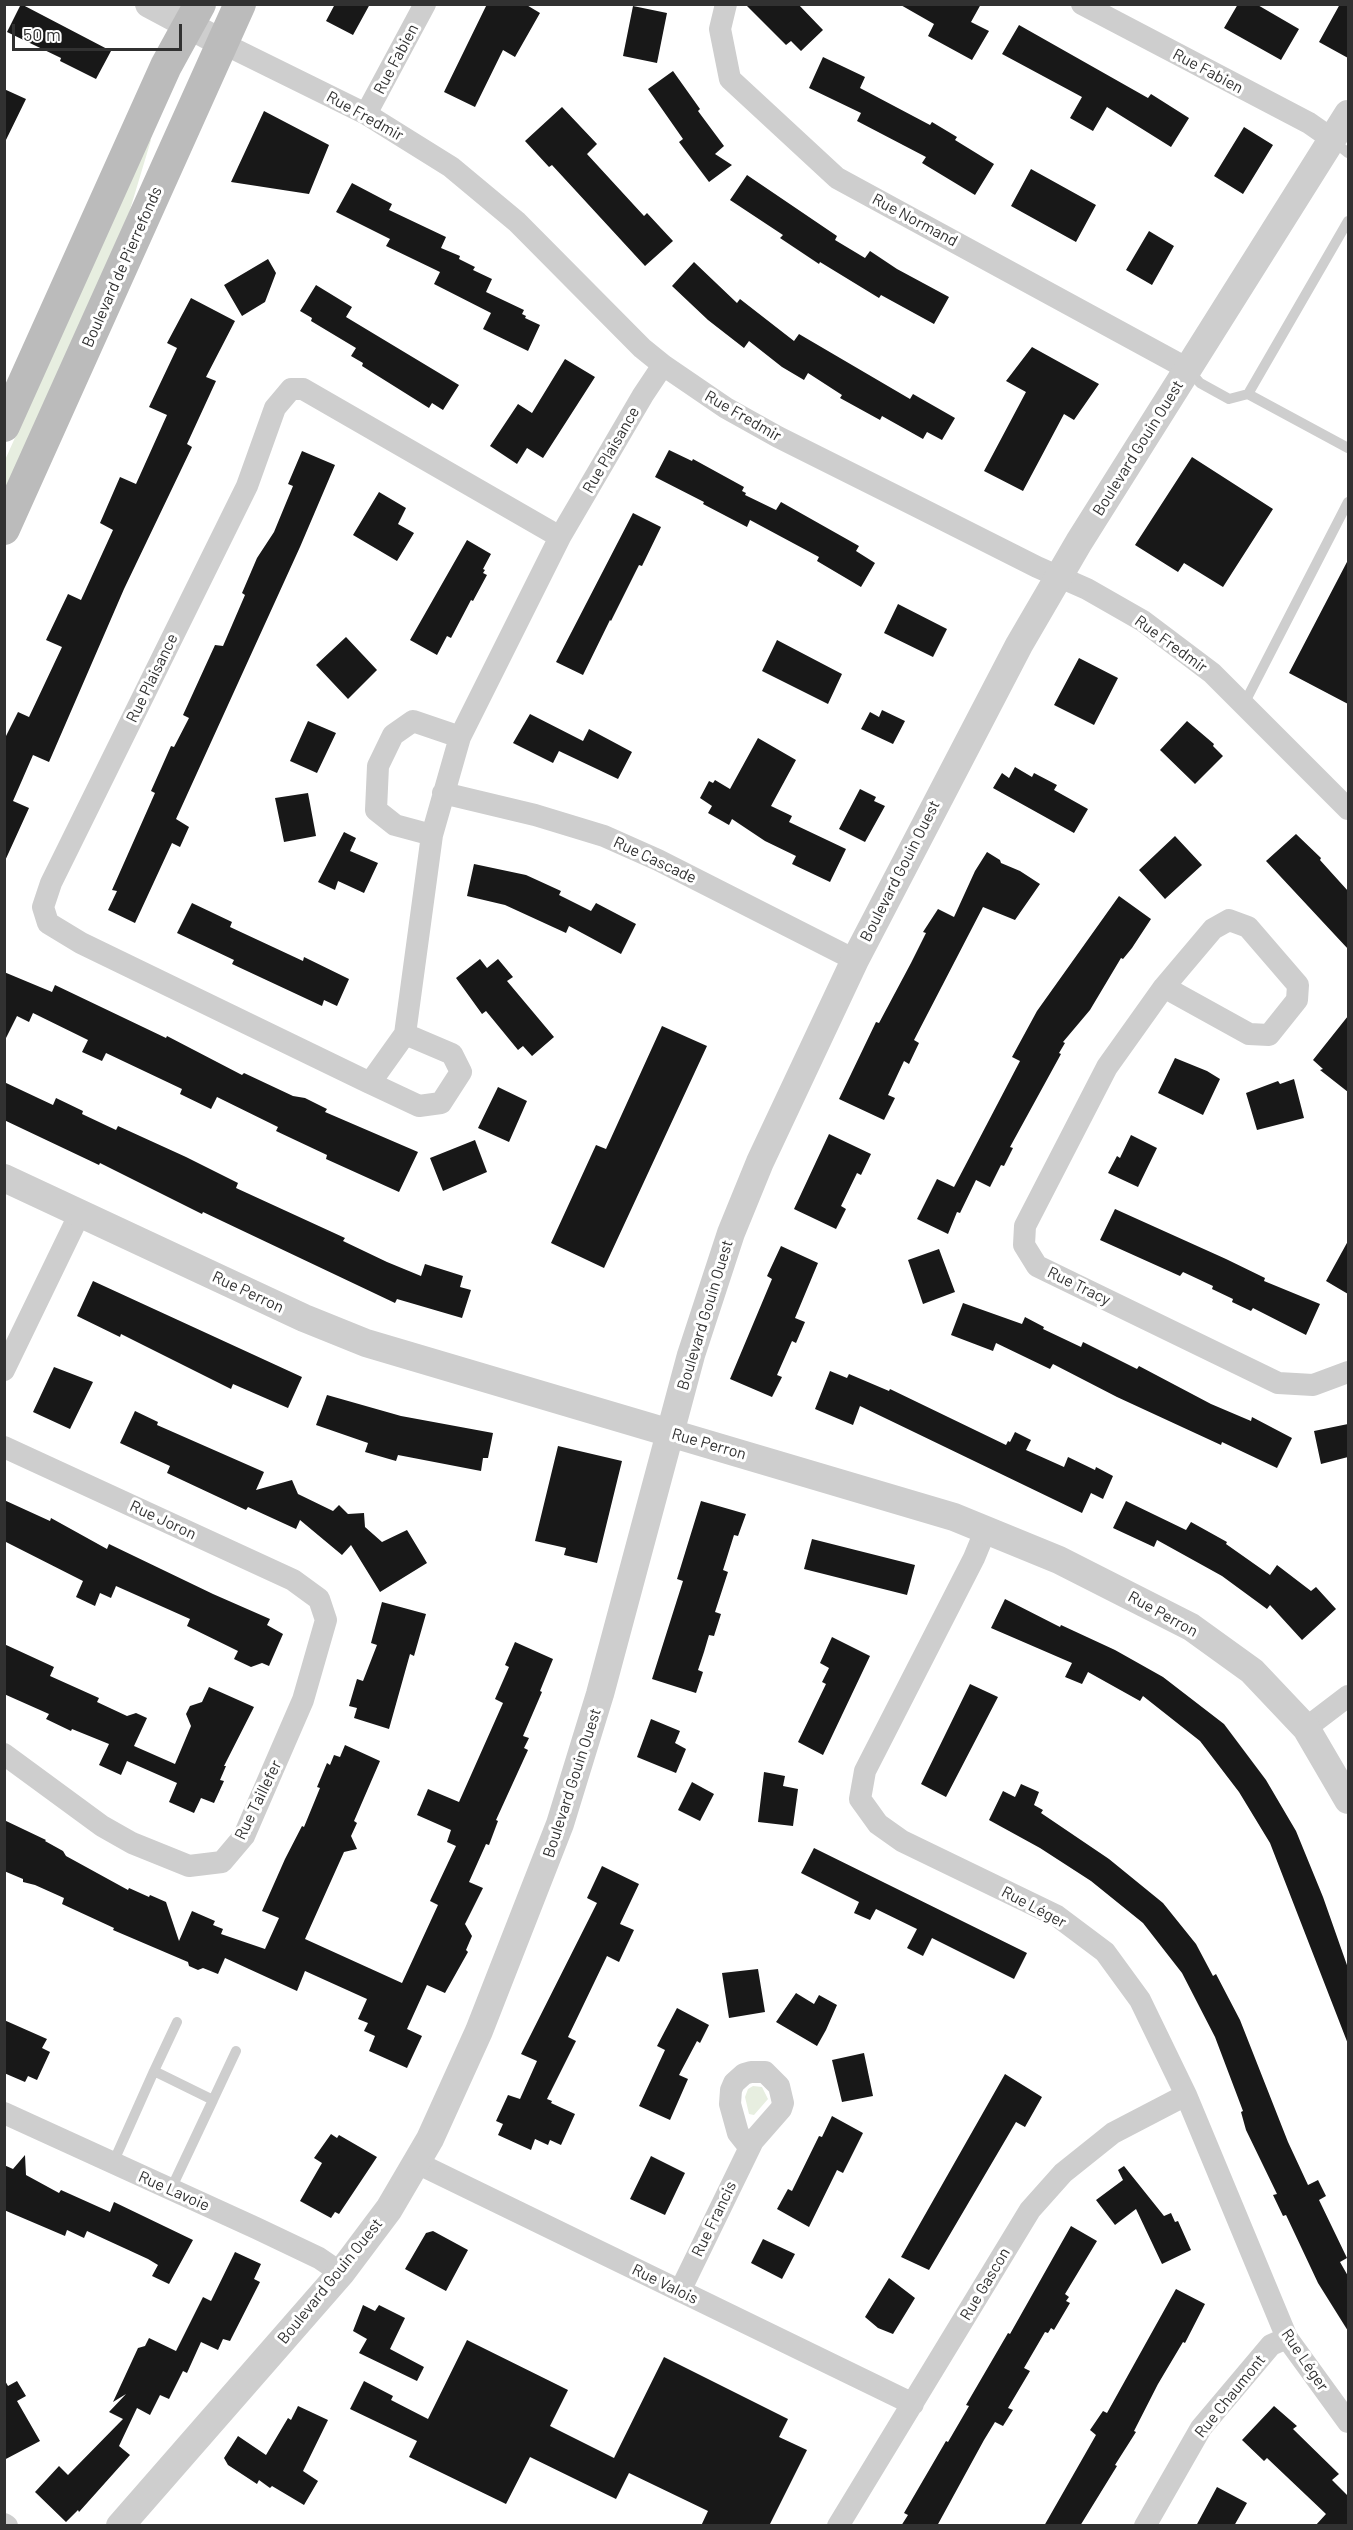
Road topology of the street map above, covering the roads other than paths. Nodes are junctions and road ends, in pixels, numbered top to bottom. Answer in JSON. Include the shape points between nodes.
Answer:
{"nodes":[{"id":1,"x":149,"y":4,"type":"edge"},
{"id":2,"x":240,"y":4,"type":"edge"},
{"id":3,"x":425,"y":4,"type":"edge"},
{"id":4,"x":726,"y":4,"type":"edge"},
{"id":5,"x":1082,"y":4,"type":"edge"},
{"id":6,"x":194,"y":15,"type":"edge"},
{"id":7,"x":222,"y":43,"type":"junction"},
{"id":8,"x":366,"y":114,"type":"junction"},
{"id":9,"x":1348,"y":114,"type":"edge"},
{"id":10,"x":1340,"y":146,"type":"edge"},
{"id":11,"x":1348,"y":221,"type":"edge"},
{"id":12,"x":663,"y":365,"type":"junction"},
{"id":13,"x":1188,"y":369,"type":"junction"},
{"id":14,"x":1248,"y":394,"type":"junction"},
{"id":15,"x":4,"y":426,"type":"edge"},
{"id":16,"x":1348,"y":448,"type":"edge"},
{"id":17,"x":1348,"y":502,"type":"edge"},
{"id":18,"x":4,"y":529,"type":"edge"},
{"id":19,"x":560,"y":537,"type":"junction"},
{"id":20,"x":1058,"y":576,"type":"junction"},
{"id":21,"x":1244,"y":704,"type":"junction"},
{"id":22,"x":460,"y":737,"type":"junction"},
{"id":23,"x":443,"y":793,"type":"junction"},
{"id":24,"x":1348,"y":809,"type":"edge"},
{"id":25,"x":432,"y":836,"type":"junction"},
{"id":26,"x":855,"y":960,"type":"junction"},
{"id":27,"x":1164,"y":987,"type":"junction"},
{"id":28,"x":405,"y":1034,"type":"junction"},
{"id":29,"x":370,"y":1083,"type":"junction"},
{"id":30,"x":4,"y":1178,"type":"edge"},
{"id":31,"x":80,"y":1213,"type":"junction"},
{"id":32,"x":4,"y":1370,"type":"edge"},
{"id":33,"x":1348,"y":1372,"type":"edge"},
{"id":34,"x":669,"y":1432,"type":"junction"},
{"id":35,"x":4,"y":1447,"type":"edge"},
{"id":36,"x":986,"y":1528,"type":"junction"},
{"id":37,"x":319,"y":1599,"type":"joint"},
{"id":38,"x":1348,"y":1696,"type":"edge"},
{"id":39,"x":1306,"y":1728,"type":"junction"},
{"id":40,"x":4,"y":1754,"type":"edge"},
{"id":41,"x":1348,"y":1800,"type":"edge"},
{"id":42,"x":177,"y":2022,"type":"dead end"},
{"id":43,"x":236,"y":2051,"type":"dead end"},
{"id":44,"x":154,"y":2071,"type":"junction"},
{"id":45,"x":1186,"y":2095,"type":"junction"},
{"id":46,"x":213,"y":2100,"type":"junction"},
{"id":47,"x":4,"y":2113,"type":"edge"},
{"id":48,"x":749,"y":2147,"type":"dead end"},
{"id":49,"x":113,"y":2163,"type":"junction"},
{"id":50,"x":417,"y":2163,"type":"junction"},
{"id":51,"x":171,"y":2189,"type":"junction"},
{"id":52,"x":341,"y":2272,"type":"junction"},
{"id":53,"x":680,"y":2291,"type":"junction"},
{"id":54,"x":1287,"y":2338,"type":"junction"},
{"id":55,"x":913,"y":2404,"type":"junction"},
{"id":56,"x":1348,"y":2422,"type":"edge"},
{"id":57,"x":120,"y":2526,"type":"edge"},
{"id":58,"x":838,"y":2526,"type":"edge"},
{"id":59,"x":1145,"y":2526,"type":"edge"}],
"edges":[{"from":1,"to":6,"type":"street","name":"Rue Fredmir"},
{"from":2,"to":7,"type":"main road","name":"Boulevard de Pierrefonds"},
{"from":3,"to":8,"type":"street","name":"Rue Fabien"},
{"from":4,"to":13,"type":"street","name":"Rue Normand","via":[[720,29],[730,79],[837,178]]},
{"from":5,"to":10,"type":"street","name":"Rue Fabien","via":[[1309,123]]},
{"from":6,"to":7,"type":"street","name":"Rue Fredmir"},
{"from":6,"to":15,"type":"main road","via":[[166,66]]},
{"from":7,"to":8,"type":"street","name":"Rue Fredmir"},
{"from":7,"to":18,"type":"main road","name":"Boulevard de Pierrefonds"},
{"from":8,"to":12,"type":"street","name":"Rue Fredmir","via":[[451,167],[501,207]]},
{"from":9,"to":10,"type":"street","name":"Boulevard Gouin Ouest"},
{"from":10,"to":13,"type":"street","name":"Boulevard Gouin Ouest"},
{"from":11,"to":14,"type":"lane"},
{"from":12,"to":19,"type":"street","name":"Rue Plaisance"},
{"from":12,"to":20,"type":"street","name":"Rue Fredmir","via":[[769,432]]},
{"from":13,"to":14,"type":"lane","via":[[1200,383],[1229,399]]},
{"from":13,"to":20,"type":"street","name":"Boulevard Gouin Ouest"},
{"from":14,"to":16,"type":"lane"},
{"from":17,"to":21,"type":"lane"},
{"from":19,"to":22,"type":"street","name":"Rue Plaisance"},
{"from":19,"to":29,"type":"street","name":"Rue Plaisance","via":[[303,389],[291,389],[275,408],[247,486],[45,898],[43,907],[48,923],[69,937]]},
{"from":20,"to":21,"type":"street","name":"Rue Fredmir","via":[[1157,631],[1212,673]]},
{"from":20,"to":26,"type":"street","name":"Boulevard Gouin Ouest","via":[[980,716]]},
{"from":21,"to":24,"type":"street","name":"Rue Fredmir"},
{"from":22,"to":23,"type":"street","name":"Rue Plaisance"},
{"from":22,"to":25,"type":"street","via":[[413,721],[393,735],[378,766],[376,810],[395,825]]},
{"from":23,"to":25,"type":"street","name":"Rue Plaisance"},
{"from":23,"to":26,"type":"street","name":"Rue Cascade","via":[[560,822],[621,844]]},
{"from":25,"to":28,"type":"street","name":"Rue Plaisance"},
{"from":26,"to":34,"type":"street","name":"Boulevard Gouin Ouest","via":[[739,1211]]},
{"from":27,"to":27,"type":"street","name":"Rue Tracy","via":[[1213,929],[1229,920],[1248,927],[1298,985],[1297,1000],[1269,1035],[1249,1034]]},
{"from":27,"to":33,"type":"street","name":"Rue Tracy","via":[[1107,1067],[1025,1226],[1024,1245],[1037,1266],[1278,1383],[1313,1385]]},
{"from":28,"to":29,"type":"street","name":"Rue Plaisance"},
{"from":28,"to":29,"type":"street","name":"Rue Plaisance","via":[[452,1054],[461,1072],[441,1103],[419,1106]]},
{"from":30,"to":31,"type":"street","name":"Rue Perron"},
{"from":31,"to":32,"type":"street"},
{"from":31,"to":34,"type":"street","name":"Rue Perron","via":[[348,1336]]},
{"from":34,"to":36,"type":"street","name":"Rue Perron"},
{"from":34,"to":50,"type":"street","name":"Boulevard Gouin Ouest","via":[[589,1735],[554,1841],[479,2031]]},
{"from":35,"to":37,"type":"street","name":"Rue Joron","via":[[293,1580]]},
{"from":36,"to":39,"type":"street","name":"Rue Perron","via":[[1191,1627],[1252,1671]]},
{"from":36,"to":45,"type":"street","name":"Rue Léger","via":[[975,1557],[865,1771],[860,1799],[878,1824],[902,1841],[1057,1916],[1105,1952],[1140,2000]]},
{"from":37,"to":40,"type":"street","name":"Rue Taillefer","via":[[326,1620],[303,1700],[244,1836],[222,1862],[189,1866],[132,1843],[102,1826]]},
{"from":38,"to":39,"type":"street"},
{"from":39,"to":41,"type":"street","name":"Rue Perron"},
{"from":42,"to":44,"type":"lane"},
{"from":43,"to":46,"type":"lane"},
{"from":44,"to":46,"type":"lane"},
{"from":44,"to":49,"type":"lane"},
{"from":45,"to":54,"type":"street","name":"Rue Léger"},
{"from":45,"to":55,"type":"street","name":"Rue Gascon","via":[[1113,2133],[1063,2173],[1030,2210]]},
{"from":46,"to":51,"type":"lane"},
{"from":47,"to":49,"type":"street","name":"Rue Lavoie"},
{"from":48,"to":53,"type":"street","name":"Rue Francis"},
{"from":49,"to":51,"type":"street","name":"Rue Lavoie"},
{"from":50,"to":52,"type":"street","name":"Boulevard Gouin Ouest"},
{"from":50,"to":53,"type":"street","name":"Rue Valois"},
{"from":51,"to":52,"type":"street","name":"Rue Lavoie"},
{"from":52,"to":57,"type":"street","name":"Boulevard Gouin Ouest"},
{"from":53,"to":55,"type":"street","name":"Rue Valois"},
{"from":54,"to":56,"type":"street","name":"Rue Léger"},
{"from":54,"to":59,"type":"street","name":"Rue Chaumont","via":[[1271,2345],[1201,2428]]},
{"from":55,"to":58,"type":"street","name":"Rue Gascon"}]}
